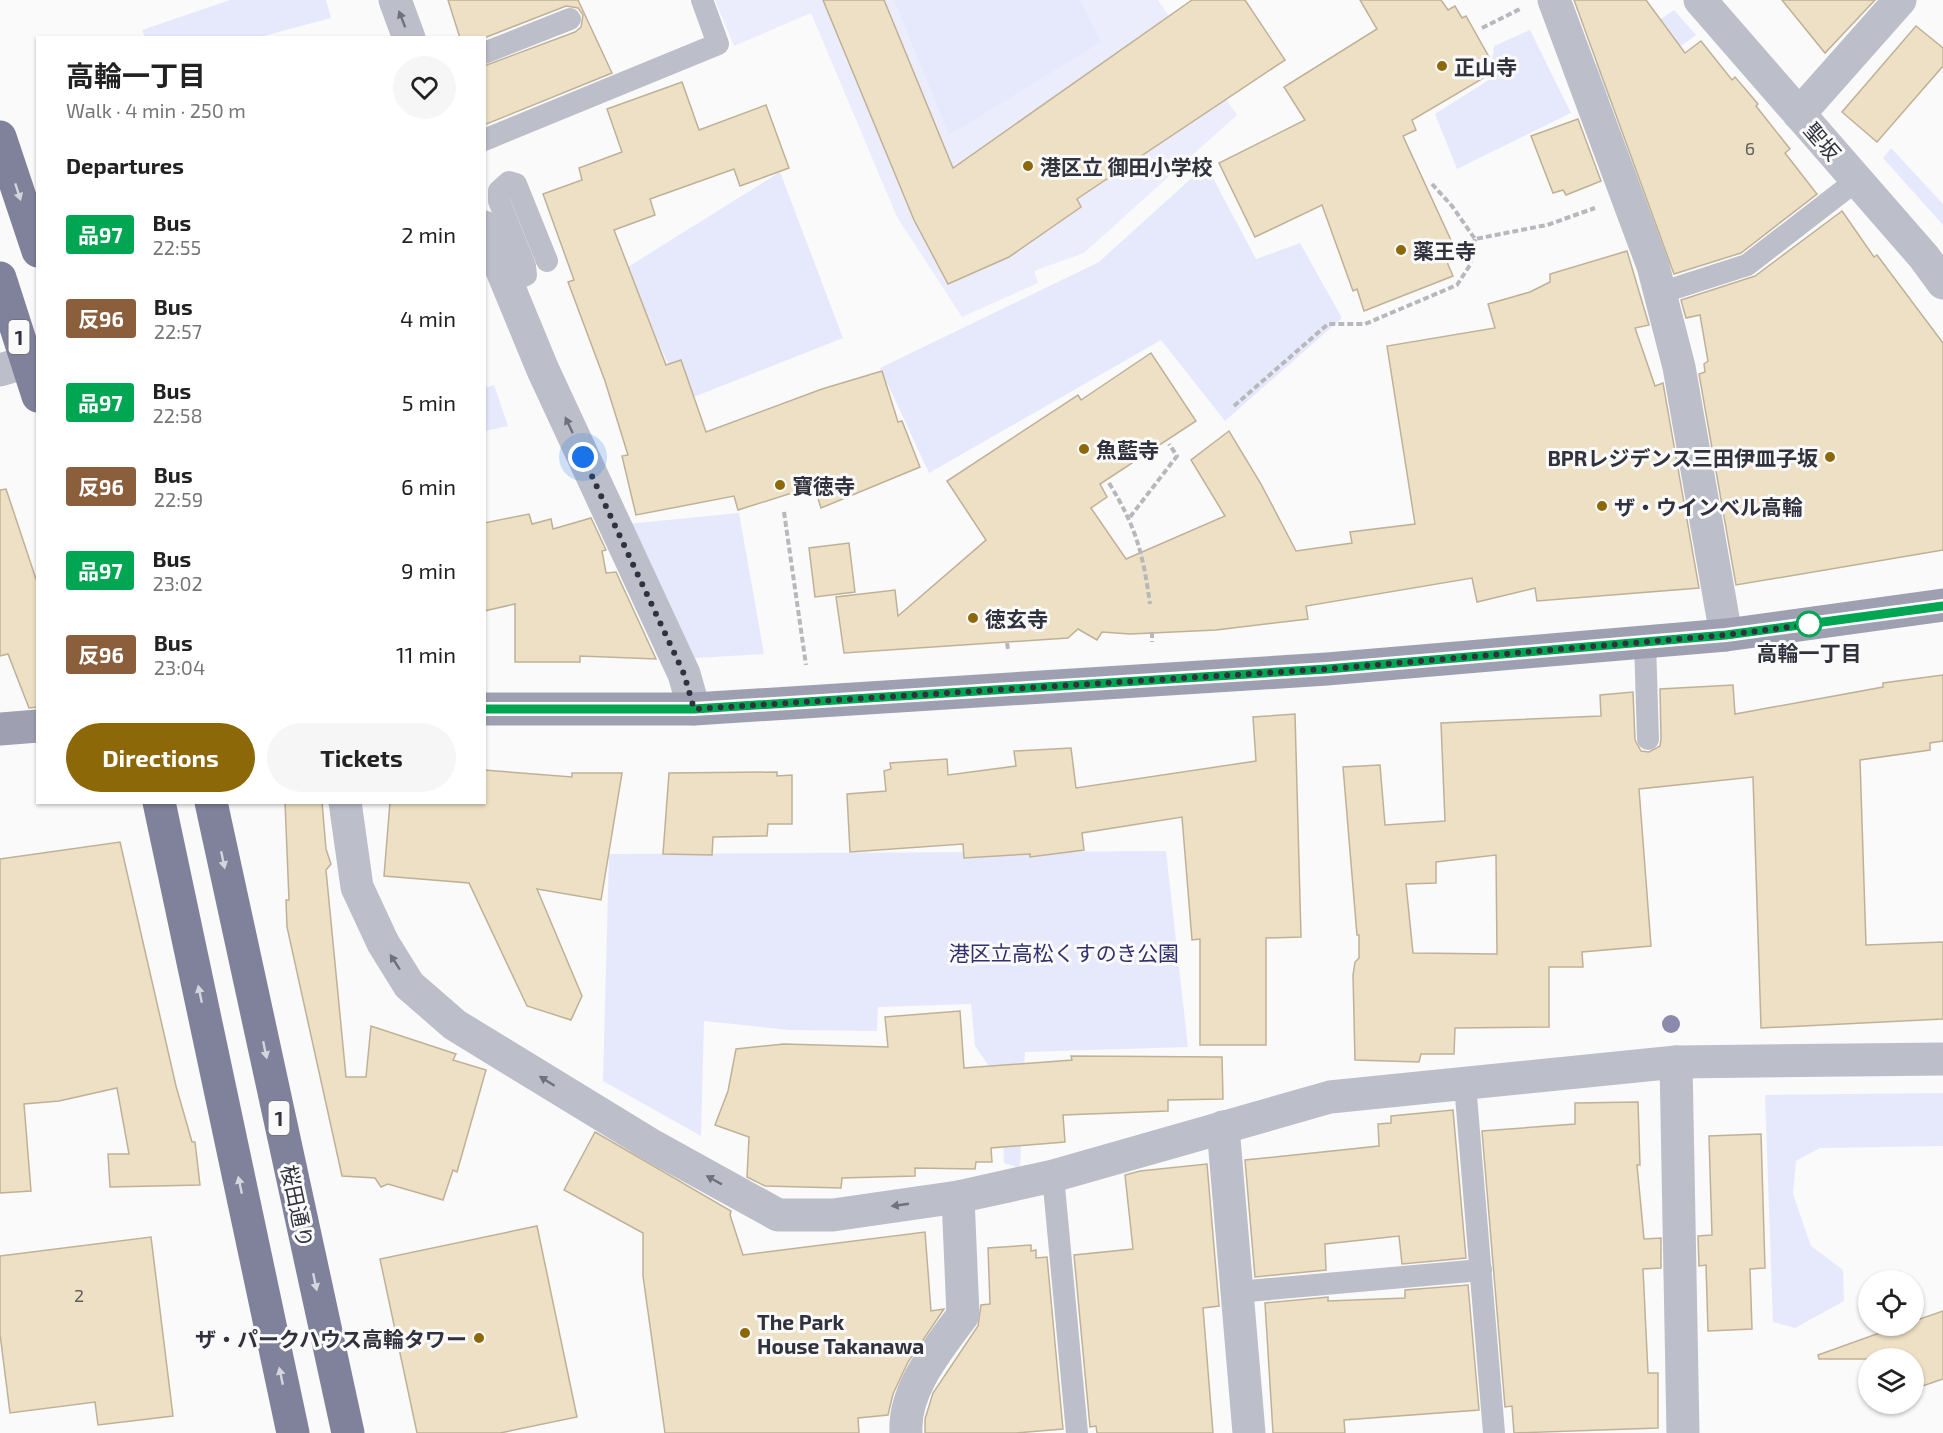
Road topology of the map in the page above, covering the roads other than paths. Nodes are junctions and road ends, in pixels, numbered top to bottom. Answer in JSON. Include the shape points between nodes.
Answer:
{"nodes":[{"id":1,"x":395,"y":0,"type":"edge"},
{"id":2,"x":702,"y":0,"type":"edge"},
{"id":3,"x":1700,"y":0,"type":"edge"},
{"id":4,"x":1900,"y":0,"type":"edge"},
{"id":5,"x":1541,"y":2,"type":"edge"},
{"id":6,"x":570,"y":19,"type":"dead end"},
{"id":7,"x":409,"y":36,"type":"edge"},
{"id":8,"x":486,"y":52,"type":"edge"},
{"id":9,"x":1799,"y":114,"type":"junction"},
{"id":10,"x":0,"y":137,"type":"edge"},
{"id":11,"x":486,"y":139,"type":"edge"},
{"id":12,"x":1857,"y":180,"type":"junction"},
{"id":13,"x":486,"y":232,"type":"edge"},
{"id":14,"x":36,"y":245,"type":"edge"},
{"id":15,"x":547,"y":261,"type":"dead end"},
{"id":16,"x":0,"y":278,"type":"edge"},
{"id":17,"x":508,"y":283,"type":"junction"},
{"id":18,"x":1943,"y":283,"type":"edge"},
{"id":19,"x":1660,"y":293,"type":"junction"},
{"id":20,"x":13,"y":366,"type":"edge"},
{"id":21,"x":36,"y":394,"type":"edge"},
{"id":22,"x":1943,"y":606,"type":"edge"},
{"id":23,"x":1726,"y":635,"type":"junction"},
{"id":24,"x":1644,"y":642,"type":"junction"},
{"id":25,"x":486,"y":709,"type":"edge"},
{"id":26,"x":694,"y":709,"type":"junction"},
{"id":27,"x":36,"y":726,"type":"edge"},
{"id":28,"x":0,"y":729,"type":"edge"},
{"id":29,"x":1648,"y":739,"type":"dead end"},
{"id":30,"x":159,"y":804,"type":"edge"},
{"id":31,"x":211,"y":804,"type":"edge"},
{"id":32,"x":345,"y":804,"type":"edge"},
{"id":33,"x":1943,"y":1059,"type":"edge"},
{"id":34,"x":1676,"y":1062,"type":"junction"},
{"id":35,"x":1465,"y":1084,"type":"junction"},
{"id":36,"x":1223,"y":1127,"type":"junction"},
{"id":37,"x":1053,"y":1176,"type":"junction"},
{"id":38,"x":958,"y":1197,"type":"junction"},
{"id":39,"x":1480,"y":1270,"type":"junction"},
{"id":40,"x":1237,"y":1292,"type":"junction"},
{"id":41,"x":289,"y":1432,"type":"edge"},
{"id":42,"x":348,"y":1433,"type":"edge"},
{"id":43,"x":906,"y":1433,"type":"edge"},
{"id":44,"x":1077,"y":1433,"type":"edge"},
{"id":45,"x":1249,"y":1433,"type":"edge"},
{"id":46,"x":1494,"y":1433,"type":"edge"},
{"id":47,"x":1683,"y":1433,"type":"edge"}],
"edges":[{"from":7,"to":1,"type":"street","one_way":true},
{"from":2,"to":11,"type":"lane","via":[[718,44]]},
{"from":3,"to":9,"type":"street","name":"聖坂"},
{"from":4,"to":9,"type":"street"},
{"from":5,"to":19,"type":"street","via":[[1627,197]]},
{"from":6,"to":8,"type":"lane"},
{"from":9,"to":12,"type":"street","name":"聖坂"},
{"from":10,"to":14,"type":"highway","one_way":true},
{"from":12,"to":18,"type":"street","name":"聖坂"},
{"from":12,"to":19,"type":"lane","via":[[1747,265]]},
{"from":13,"to":17,"type":"street"},
{"from":15,"to":17,"type":"lane","via":[[516,184],[509,182],[500,191],[499,201],[526,275]]},
{"from":16,"to":20,"type":"highway","number":"1"},
{"from":26,"to":17,"type":"street","one_way":true,"via":[[684,674],[543,370]]},
{"from":19,"to":23,"type":"street","via":[[1679,367]]},
{"from":20,"to":21,"type":"highway","number":"1"},
{"from":22,"to":23,"type":"main road"},
{"from":23,"to":24,"type":"main road"},
{"from":24,"to":26,"type":"main road","via":[[1327,669]]},
{"from":24,"to":29,"type":"lane"},
{"from":25,"to":26,"type":"main road"},
{"from":27,"to":28,"type":"main road"},
{"from":41,"to":30,"type":"highway","one_way":true},
{"from":31,"to":42,"type":"highway","name":"桜田通り","number":"1","one_way":true},
{"from":38,"to":32,"type":"street","one_way":true,"via":[[833,1215],[778,1215],[653,1146],[455,1025],[409,985],[383,943],[357,887]]},
{"from":33,"to":34,"type":"street"},
{"from":34,"to":35,"type":"street"},
{"from":34,"to":47,"type":"street"},
{"from":35,"to":36,"type":"street","via":[[1330,1097]]},
{"from":35,"to":39,"type":"lane"},
{"from":36,"to":37,"type":"street"},
{"from":36,"to":40,"type":"street"},
{"from":37,"to":38,"type":"street"},
{"from":37,"to":44,"type":"lane"},
{"from":38,"to":43,"type":"street","via":[[963,1315],[926,1364],[905,1420]]},
{"from":39,"to":40,"type":"lane"},
{"from":39,"to":46,"type":"lane"},
{"from":40,"to":45,"type":"street"}]}
